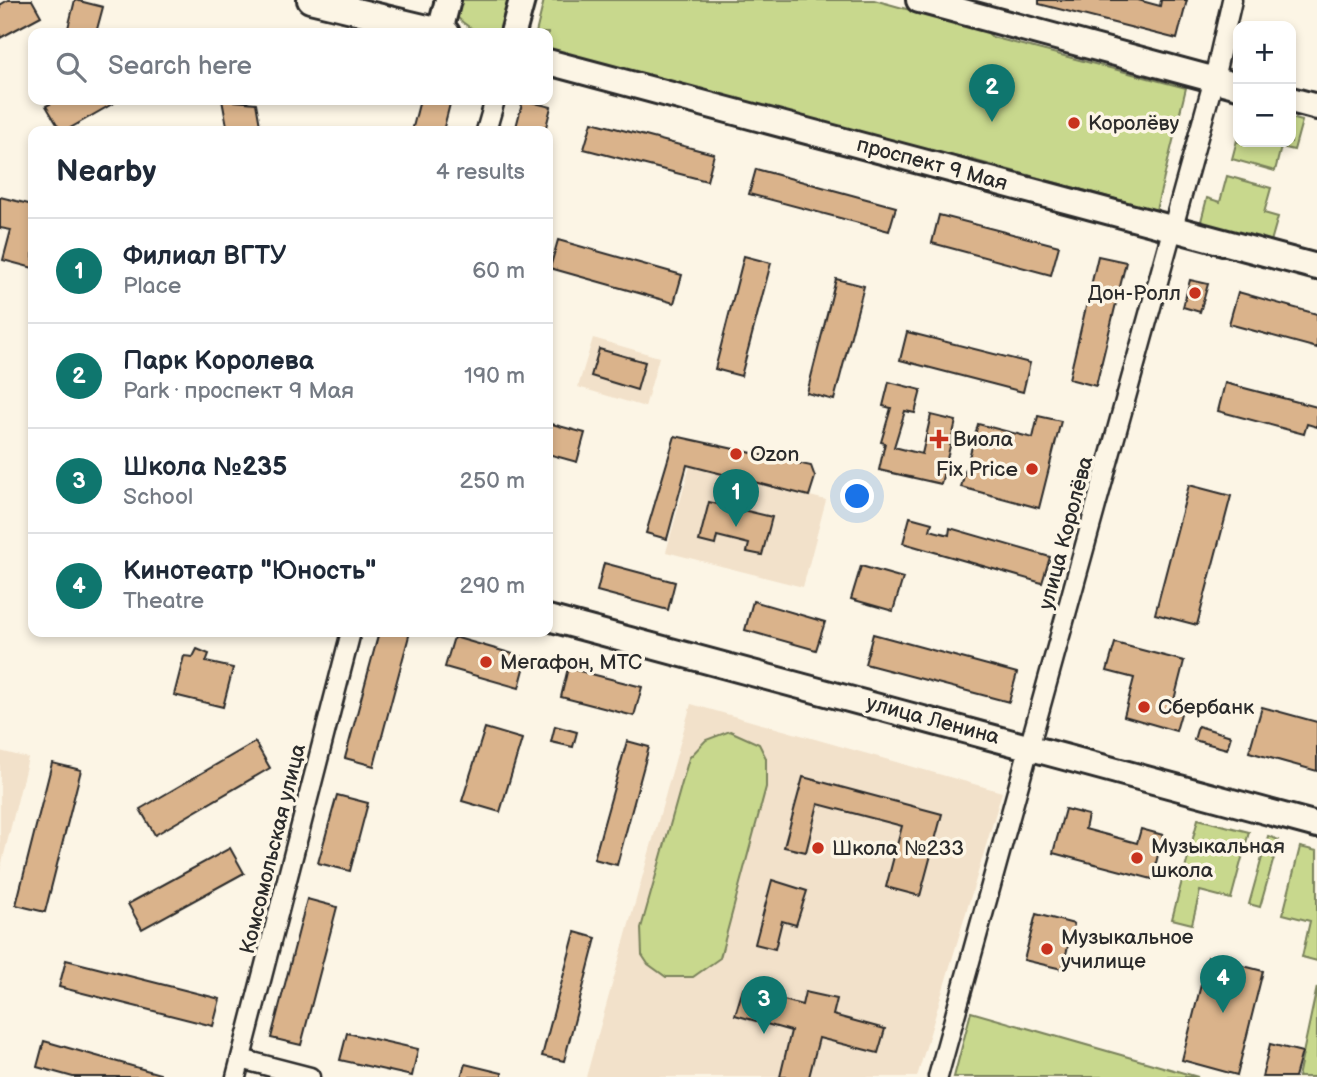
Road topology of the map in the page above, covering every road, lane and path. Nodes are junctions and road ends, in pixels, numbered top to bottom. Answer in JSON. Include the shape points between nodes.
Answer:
{"nodes":[{"id":1,"x":310,"y":0,"type":"edge"},
{"id":2,"x":448,"y":0,"type":"edge"},
{"id":3,"x":522,"y":0,"type":"edge"},
{"id":4,"x":919,"y":0,"type":"edge"},
{"id":5,"x":1232,"y":0,"type":"edge"},
{"id":6,"x":426,"y":28,"type":"edge"},
{"id":7,"x":444,"y":28,"type":"edge"},
{"id":8,"x":514,"y":28,"type":"edge"},
{"id":9,"x":553,"y":63,"type":"edge"},
{"id":10,"x":1214,"y":79,"type":"junction"},
{"id":11,"x":1233,"y":85,"type":"edge"},
{"id":12,"x":1296,"y":101,"type":"edge"},
{"id":13,"x":494,"y":105,"type":"edge"},
{"id":14,"x":1317,"y":107,"type":"edge"},
{"id":15,"x":487,"y":126,"type":"edge"},
{"id":16,"x":1174,"y":227,"type":"junction"},
{"id":17,"x":1317,"y":267,"type":"edge"},
{"id":18,"x":553,"y":619,"type":"edge"},
{"id":19,"x":350,"y":637,"type":"edge"},
{"id":20,"x":1031,"y":746,"type":"junction"},
{"id":21,"x":1317,"y":825,"type":"edge"},
{"id":22,"x":241,"y":1059,"type":"junction"},
{"id":23,"x":236,"y":1077,"type":"edge"},
{"id":24,"x":310,"y":1077,"type":"edge"},
{"id":25,"x":938,"y":1077,"type":"edge"}],
"edges":[{"from":1,"to":6,"type":"street"},
{"from":2,"to":7,"type":"street"},
{"from":3,"to":8,"type":"street"},
{"from":4,"to":10,"type":"street"},
{"from":5,"to":10,"type":"street","name":"улица Королёва"},
{"from":9,"to":16,"type":"street","name":"проспект 9 Мая"},
{"from":10,"to":11,"type":"street"},
{"from":10,"to":16,"type":"street","name":"улица Королёва"},
{"from":12,"to":14,"type":"street"},
{"from":13,"to":15,"type":"street"},
{"from":16,"to":17,"type":"street","name":"проспект 9 Мая"},
{"from":16,"to":20,"type":"street","name":"улица Королёва"},
{"from":18,"to":20,"type":"street","name":"улица Ленина"},
{"from":19,"to":22,"type":"street","name":"Комсомольская улица"},
{"from":20,"to":21,"type":"street","name":"улица Ленина"},
{"from":20,"to":25,"type":"street","name":"улица Королёва"},
{"from":22,"to":23,"type":"street","name":"Комсомольская улица"},
{"from":22,"to":24,"type":"street"}]}
